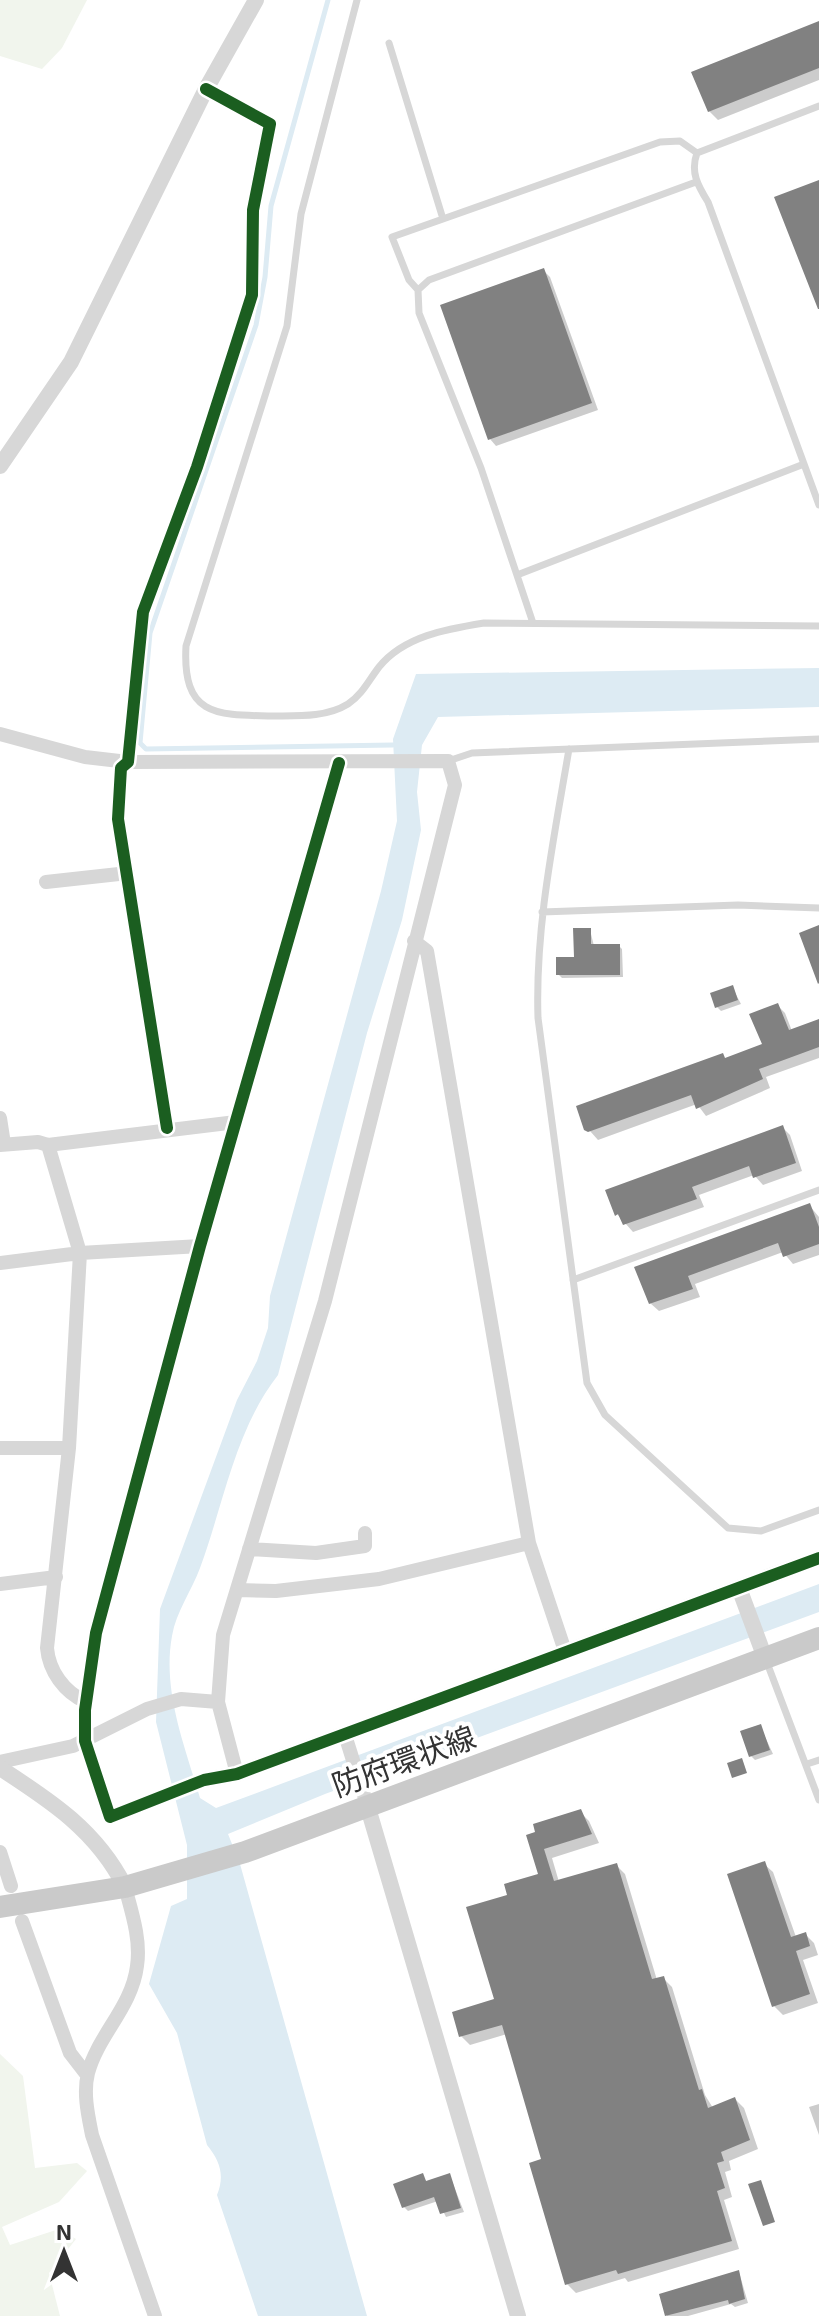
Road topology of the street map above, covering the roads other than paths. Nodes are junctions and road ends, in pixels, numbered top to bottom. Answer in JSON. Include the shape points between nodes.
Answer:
{"nodes":[{"id":1,"x":256,"y":0,"type":"edge"},
{"id":2,"x":357,"y":0,"type":"edge"},
{"id":3,"x":389,"y":43,"type":"dead end"},
{"id":4,"x":206,"y":89,"type":"junction"},
{"id":5,"x":819,"y":106,"type":"edge"},
{"id":6,"x":697,"y":153,"type":"junction"},
{"id":7,"x":696,"y":182,"type":"junction"},
{"id":8,"x":443,"y":219,"type":"junction"},
{"id":9,"x":418,"y":290,"type":"junction"},
{"id":10,"x":804,"y":464,"type":"junction"},
{"id":11,"x":0,"y":466,"type":"edge"},
{"id":12,"x":819,"y":505,"type":"edge"},
{"id":13,"x":517,"y":575,"type":"junction"},
{"id":14,"x":533,"y":623,"type":"junction"},
{"id":15,"x":819,"y":626,"type":"edge"},
{"id":16,"x":0,"y":734,"type":"edge"},
{"id":17,"x":819,"y":739,"type":"edge"},
{"id":18,"x":569,"y":749,"type":"junction"},
{"id":19,"x":448,"y":761,"type":"junction"},
{"id":20,"x":128,"y":762,"type":"junction"},
{"id":21,"x":339,"y":763,"type":"junction"},
{"id":22,"x":128,"y":873,"type":"junction"},
{"id":23,"x":46,"y":882,"type":"dead end"},
{"id":24,"x":819,"y":908,"type":"edge"},
{"id":25,"x":542,"y":912,"type":"junction"},
{"id":26,"x":414,"y":941,"type":"junction"},
{"id":27,"x":0,"y":1118,"type":"edge"},
{"id":28,"x":236,"y":1122,"type":"junction"},
{"id":29,"x":167,"y":1128,"type":"junction"},
{"id":30,"x":2,"y":1144,"type":"edge"},
{"id":31,"x":48,"y":1145,"type":"junction"},
{"id":32,"x":819,"y":1190,"type":"edge"},
{"id":33,"x":200,"y":1246,"type":"junction"},
{"id":34,"x":80,"y":1253,"type":"junction"},
{"id":35,"x":0,"y":1263,"type":"edge"},
{"id":36,"x":573,"y":1280,"type":"junction"},
{"id":37,"x":0,"y":1448,"type":"edge"},
{"id":38,"x":69,"y":1448,"type":"junction"},
{"id":39,"x":819,"y":1510,"type":"edge"},
{"id":40,"x":365,"y":1533,"type":"dead end"},
{"id":41,"x":529,"y":1543,"type":"junction"},
{"id":42,"x":249,"y":1549,"type":"junction"},
{"id":43,"x":819,"y":1558,"type":"edge"},
{"id":44,"x":56,"y":1577,"type":"junction"},
{"id":45,"x":0,"y":1584,"type":"edge"},
{"id":46,"x":237,"y":1590,"type":"junction"},
{"id":47,"x":740,"y":1592,"type":"junction"},
{"id":48,"x":819,"y":1638,"type":"edge"},
{"id":49,"x":565,"y":1651,"type":"junction"},
{"id":50,"x":765,"y":1658,"type":"junction"},
{"id":51,"x":86,"y":1702,"type":"junction"},
{"id":52,"x":218,"y":1702,"type":"junction"},
{"id":53,"x":347,"y":1739,"type":"junction"},
{"id":54,"x":85,"y":1741,"type":"junction"},
{"id":55,"x":819,"y":1760,"type":"edge"},
{"id":56,"x":807,"y":1764,"type":"junction"},
{"id":57,"x":0,"y":1765,"type":"edge"},
{"id":58,"x":237,"y":1774,"type":"junction"},
{"id":59,"x":204,"y":1780,"type":"joint"},
{"id":60,"x":819,"y":1800,"type":"edge"},
{"id":61,"x":368,"y":1808,"type":"junction"},
{"id":62,"x":0,"y":1852,"type":"edge"},
{"id":63,"x":11,"y":1886,"type":"dead end"},
{"id":64,"x":125,"y":1887,"type":"junction"},
{"id":65,"x":0,"y":1907,"type":"edge"},
{"id":66,"x":22,"y":1921,"type":"dead end"},
{"id":67,"x":87,"y":2075,"type":"junction"},
{"id":68,"x":155,"y":2316,"type":"edge"},
{"id":69,"x":518,"y":2316,"type":"edge"}],
"edges":[{"from":1,"to":4,"type":"street"},
{"from":2,"to":14,"type":"lane","via":[[301,214],[287,326],[186,646],[186,682],[204,706],[219,714],[307,716],[347,705],[399,647],[419,638],[484,623]]},
{"from":3,"to":8,"type":"lane"},
{"from":4,"to":11,"type":"street","via":[[71,362]]},
{"from":4,"to":20,"type":"street","via":[[270,124],[253,210],[252,295],[143,612]]},
{"from":5,"to":6,"type":"lane"},
{"from":6,"to":7,"type":"lane"},
{"from":6,"to":8,"type":"lane","via":[[680,141],[660,142]]},
{"from":7,"to":9,"type":"lane","via":[[429,280]]},
{"from":7,"to":10,"type":"lane","via":[[708,202]]},
{"from":8,"to":9,"type":"lane","via":[[392,237]]},
{"from":9,"to":13,"type":"lane","via":[[419,313]]},
{"from":10,"to":12,"type":"lane"},
{"from":10,"to":13,"type":"lane"},
{"from":13,"to":14,"type":"lane"},
{"from":14,"to":15,"type":"lane"},
{"from":16,"to":20,"type":"street","via":[[85,757]]},
{"from":17,"to":18,"type":"lane"},
{"from":18,"to":19,"type":"lane","via":[[472,753]]},
{"from":18,"to":25,"type":"lane"},
{"from":19,"to":21,"type":"street"},
{"from":19,"to":26,"type":"street","via":[[455,785]]},
{"from":20,"to":21,"type":"street"},
{"from":20,"to":22,"type":"street","via":[[121,768],[118,819]]},
{"from":21,"to":28,"type":"street"},
{"from":22,"to":23,"type":"street"},
{"from":22,"to":29,"type":"street"},
{"from":24,"to":25,"type":"lane","via":[[738,905]]},
{"from":25,"to":36,"type":"lane","via":[[538,1018]]},
{"from":26,"to":41,"type":"street","via":[[427,951]]},
{"from":26,"to":42,"type":"street","via":[[325,1301]]},
{"from":27,"to":30,"type":"street"},
{"from":28,"to":29,"type":"street"},
{"from":28,"to":33,"type":"street"},
{"from":29,"to":31,"type":"street"},
{"from":30,"to":31,"type":"street"},
{"from":31,"to":34,"type":"street"},
{"from":32,"to":36,"type":"lane"},
{"from":33,"to":34,"type":"street"},
{"from":33,"to":51,"type":"street","via":[[96,1633]]},
{"from":34,"to":35,"type":"street"},
{"from":34,"to":38,"type":"street"},
{"from":36,"to":39,"type":"lane","via":[[587,1383],[605,1415],[728,1528],[761,1531]]},
{"from":37,"to":38,"type":"street"},
{"from":38,"to":44,"type":"street"},
{"from":40,"to":42,"type":"street","via":[[365,1546],[353,1548],[316,1553]]},
{"from":41,"to":46,"type":"street","via":[[379,1579],[276,1591]]},
{"from":41,"to":49,"type":"street"},
{"from":42,"to":46,"type":"street"},
{"from":43,"to":47,"type":"street"},
{"from":44,"to":45,"type":"street"},
{"from":44,"to":51,"type":"street","via":[[49,1663]]},
{"from":46,"to":52,"type":"street","via":[[223,1635]]},
{"from":47,"to":49,"type":"street"},
{"from":47,"to":50,"type":"street"},
{"from":48,"to":50,"type":"main road","name":"防府環状線"},
{"from":49,"to":53,"type":"street"},
{"from":50,"to":56,"type":"lane"},
{"from":50,"to":61,"type":"main road","name":"防府環状線"},
{"from":51,"to":54,"type":"street"},
{"from":52,"to":54,"type":"street","via":[[181,1699],[147,1709]]},
{"from":52,"to":58,"type":"street"},
{"from":53,"to":58,"type":"street"},
{"from":53,"to":61,"type":"street"},
{"from":54,"to":57,"type":"street"},
{"from":54,"to":59,"type":"street","via":[[110,1817]]},
{"from":55,"to":56,"type":"lane"},
{"from":56,"to":60,"type":"lane"},
{"from":57,"to":64,"type":"street","via":[[72,1818],[100,1846]]},
{"from":58,"to":59,"type":"street"},
{"from":61,"to":64,"type":"main road","name":"防府環状線"},
{"from":61,"to":69,"type":"street"},
{"from":62,"to":63,"type":"street"},
{"from":64,"to":65,"type":"main road","name":"防府環状線"},
{"from":64,"to":67,"type":"street","via":[[136,1928],[137,1966],[131,1989]]},
{"from":66,"to":67,"type":"street","via":[[70,2053]]},
{"from":67,"to":68,"type":"street","via":[[92,2135]]}]}
